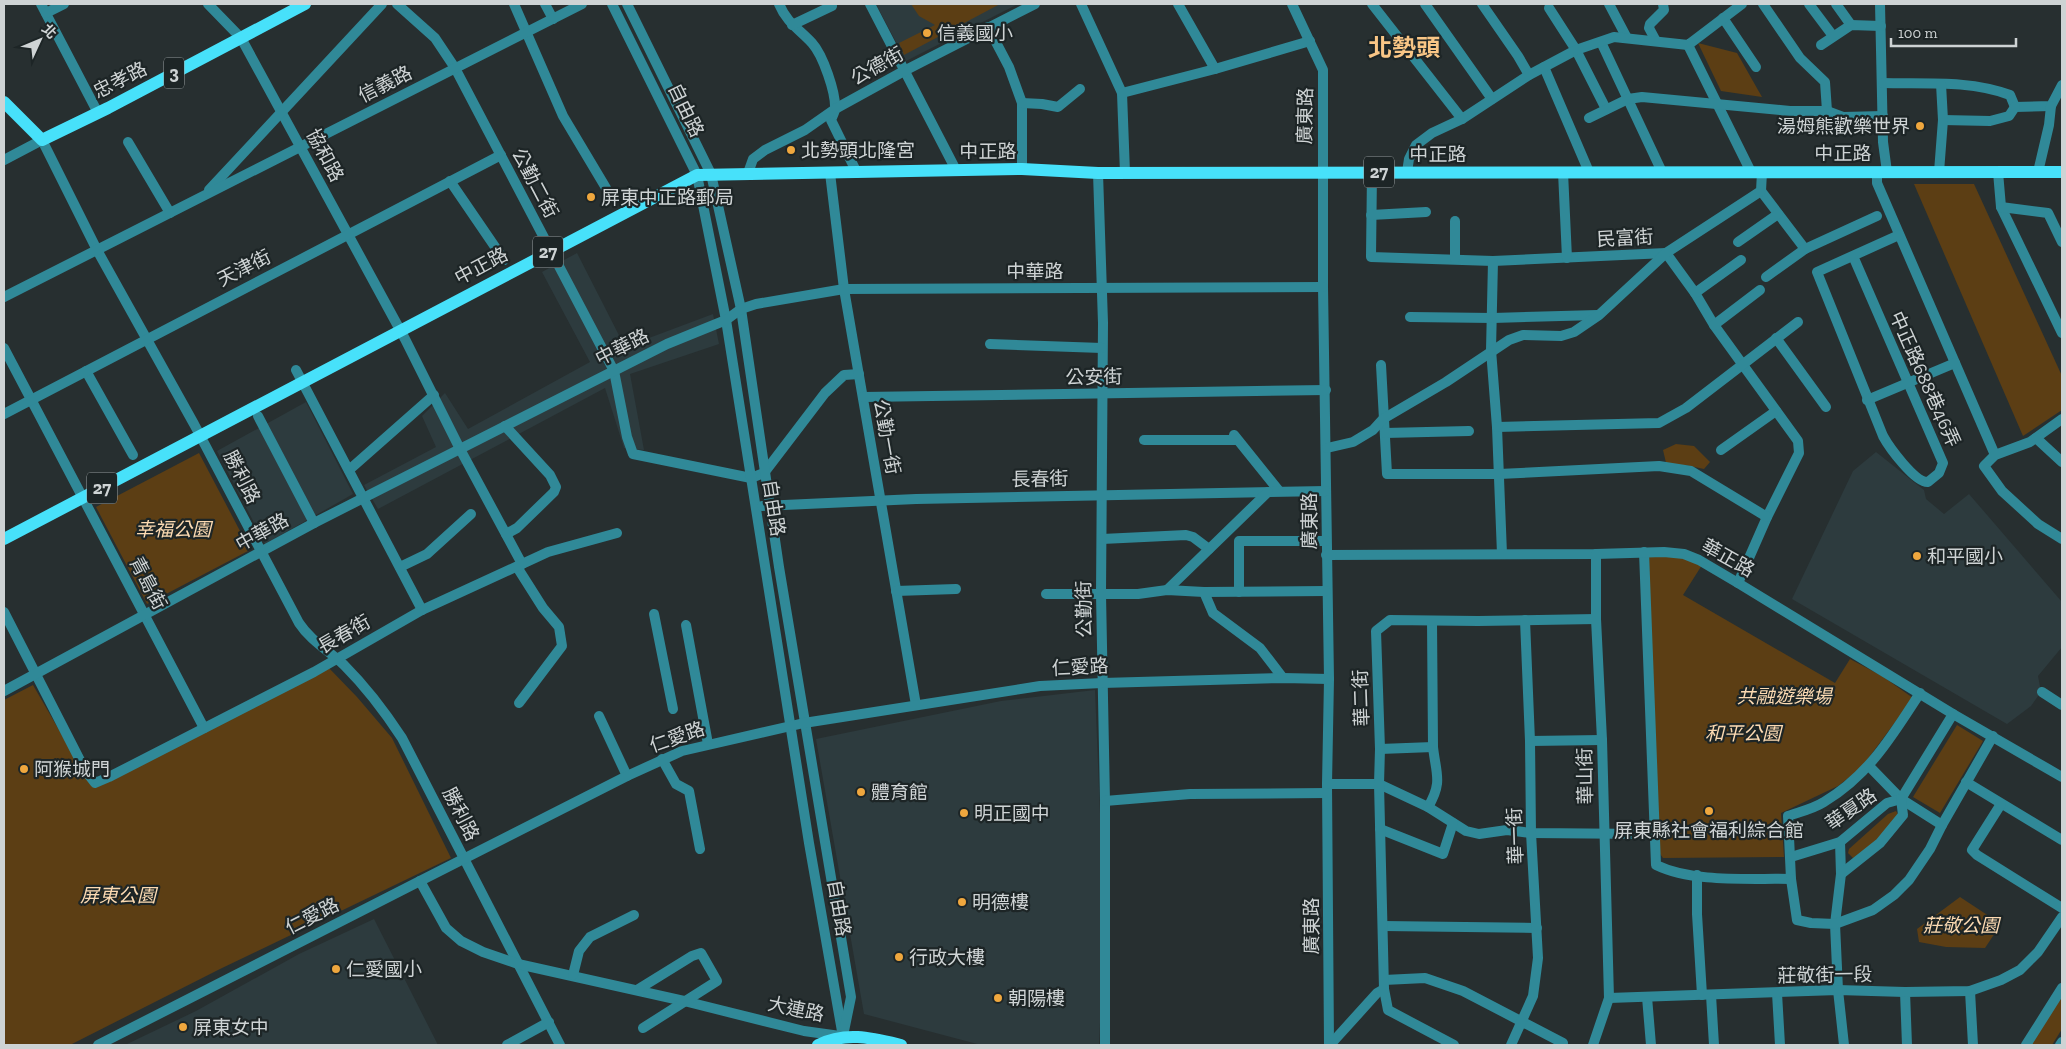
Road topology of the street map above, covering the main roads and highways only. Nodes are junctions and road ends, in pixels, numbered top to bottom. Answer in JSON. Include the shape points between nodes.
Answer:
{"nodes":[{"id":1,"x":305,"y":4,"type":"edge"},
{"id":2,"x":4,"y":102,"type":"edge"},
{"id":3,"x":42,"y":140,"type":"joint"},
{"id":4,"x":2062,"y":172,"type":"edge"},
{"id":5,"x":4,"y":539,"type":"edge"},
{"id":6,"x":818,"y":1045,"type":"edge"},
{"id":7,"x":901,"y":1045,"type":"edge"}],
"edges":[{"from":1,"to":3,"type":"main road","name":"忠孝路","number":"3"},
{"from":2,"to":3,"type":"main road","name":"勝利路"},
{"from":4,"to":5,"type":"main road","name":"中正路","number":"27","via":[[1098,173],[1022,169],[697,175]]},
{"from":6,"to":7,"type":"main road","name":"大連路","via":[[843,1037],[865,1036]]}]}
